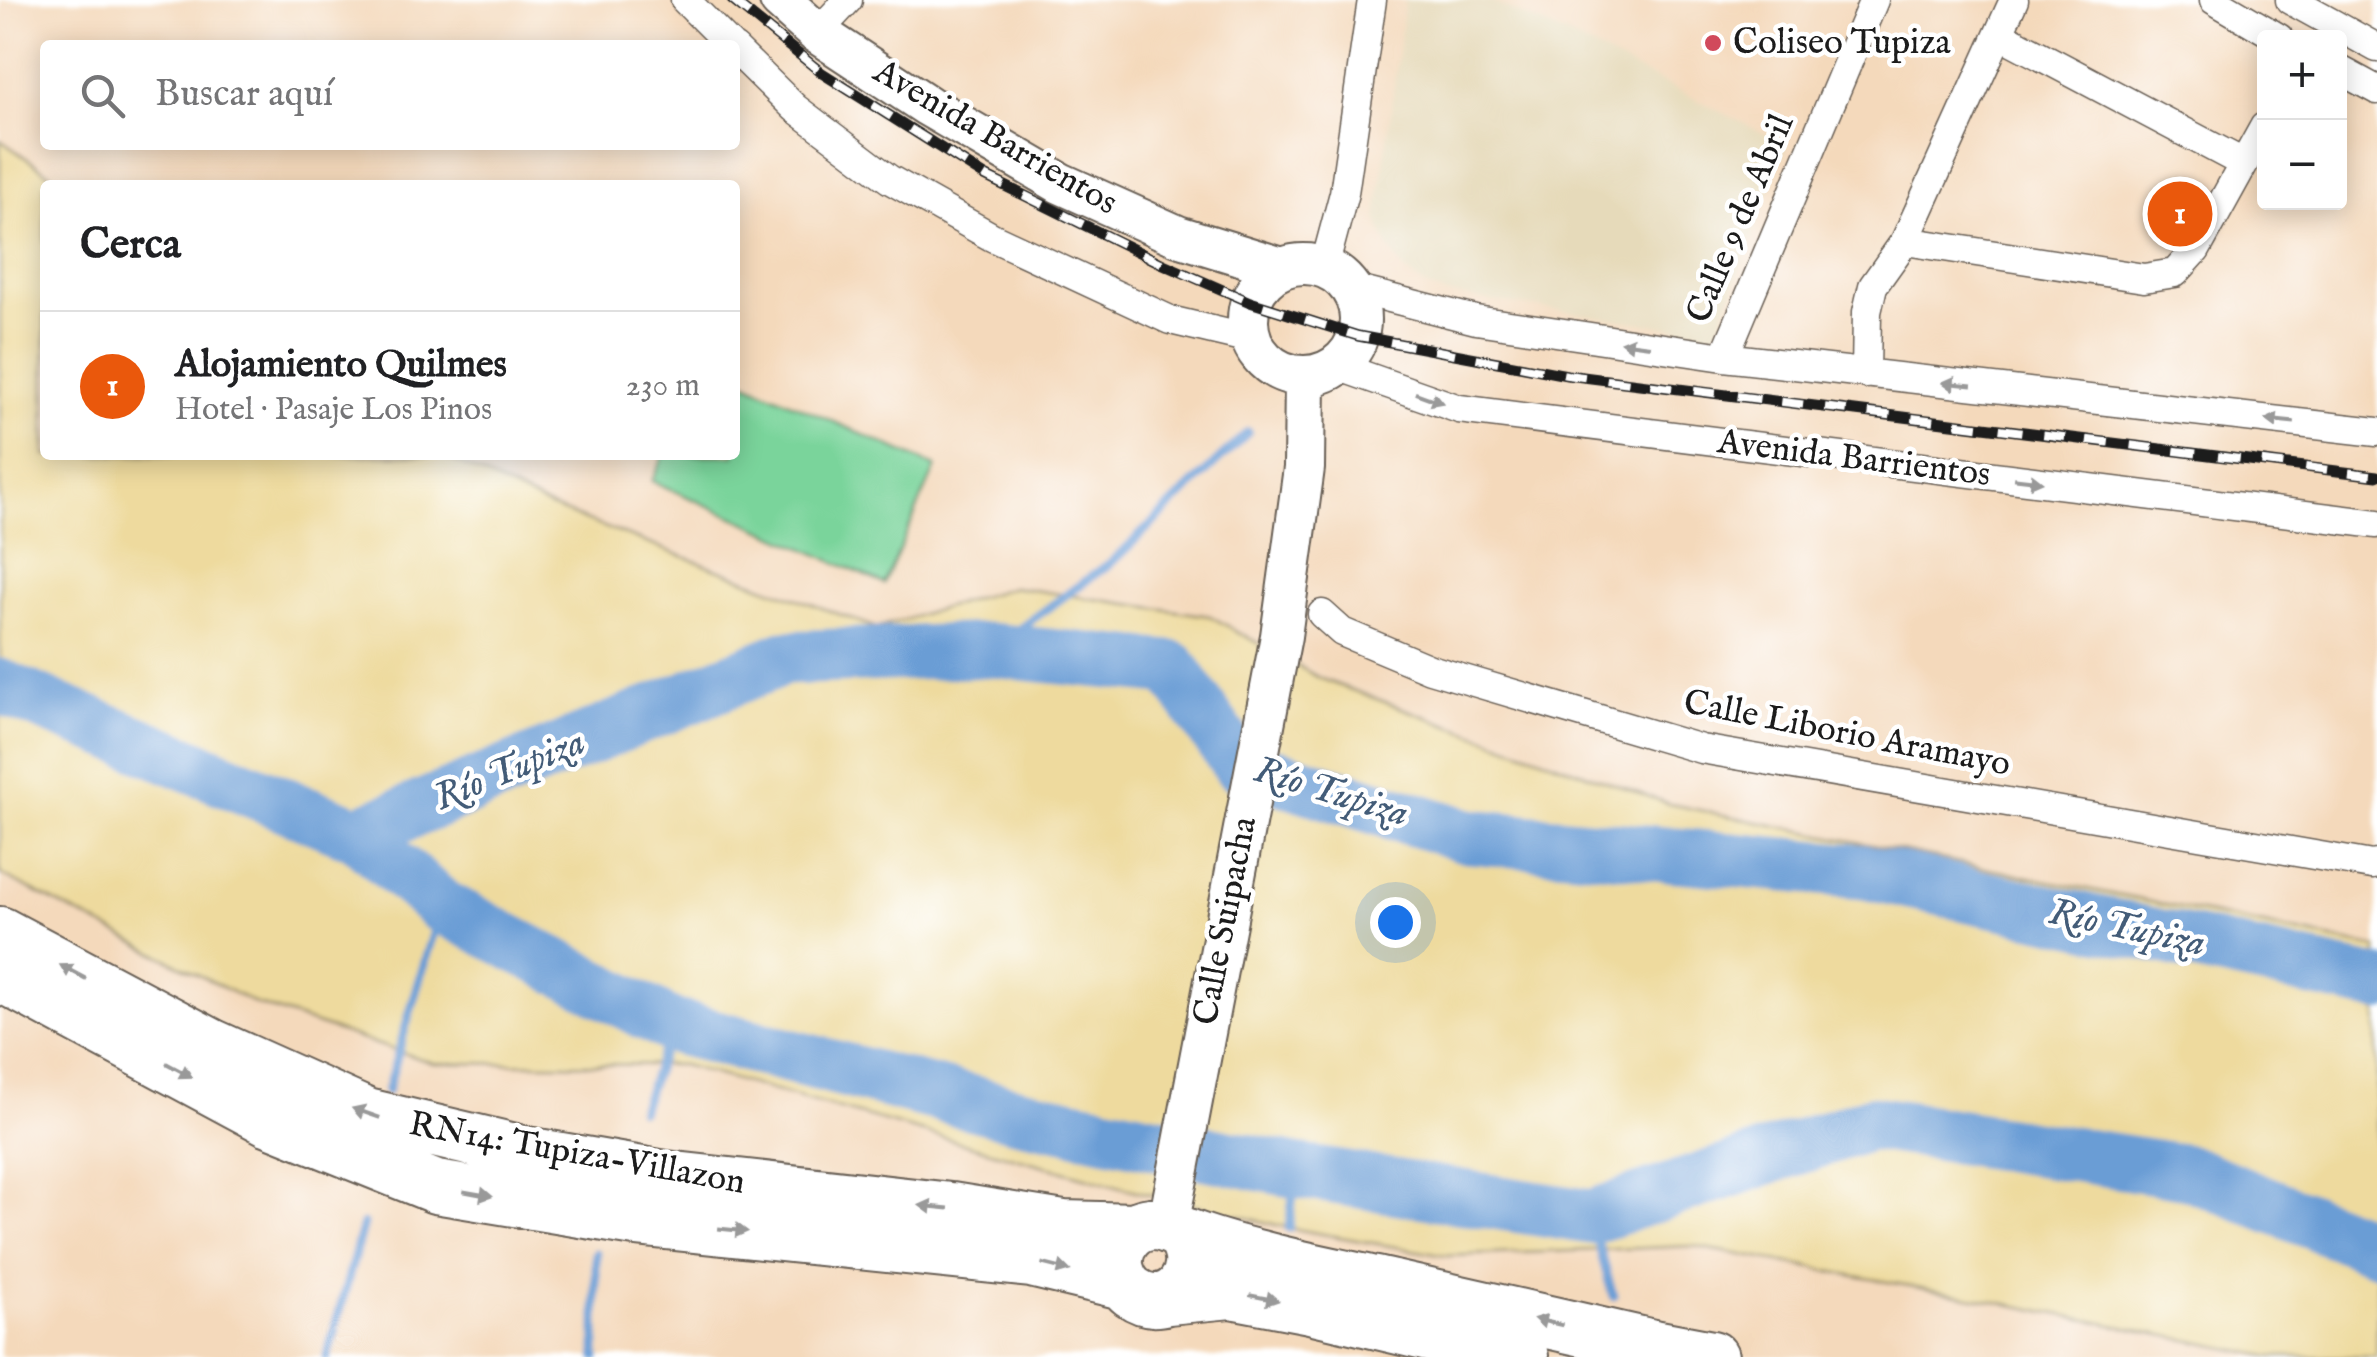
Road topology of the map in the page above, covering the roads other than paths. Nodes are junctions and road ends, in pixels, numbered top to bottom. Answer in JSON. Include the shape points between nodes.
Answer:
{"nodes":[{"id":1,"x":684,"y":0,"type":"edge"},
{"id":2,"x":780,"y":0,"type":"edge"},
{"id":3,"x":848,"y":0,"type":"edge"},
{"id":4,"x":1372,"y":0,"type":"edge"},
{"id":5,"x":1874,"y":0,"type":"edge"},
{"id":6,"x":2014,"y":0,"type":"edge"},
{"id":7,"x":2214,"y":0,"type":"edge"},
{"id":8,"x":2290,"y":0,"type":"edge"},
{"id":9,"x":2266,"y":30,"type":"edge"},
{"id":10,"x":817,"y":33,"type":"junction"},
{"id":11,"x":1999,"y":34,"type":"junction"},
{"id":12,"x":726,"y":40,"type":"edge"},
{"id":13,"x":2377,"y":48,"type":"edge"},
{"id":14,"x":740,"y":54,"type":"edge"},
{"id":15,"x":2347,"y":74,"type":"edge"},
{"id":16,"x":2377,"y":90,"type":"edge"},
{"id":17,"x":2257,"y":140,"type":"edge"},
{"id":18,"x":2243,"y":163,"type":"junction"},
{"id":19,"x":1905,"y":241,"type":"junction"},
{"id":20,"x":1282,"y":268,"type":"junction"},
{"id":21,"x":1337,"y":278,"type":"junction"},
{"id":22,"x":1250,"y":339,"type":"junction"},
{"id":23,"x":1724,"y":357,"type":"junction"},
{"id":24,"x":1321,"y":371,"type":"junction"},
{"id":25,"x":1866,"y":374,"type":"junction"},
{"id":26,"x":2377,"y":432,"type":"edge"},
{"id":27,"x":2377,"y":524,"type":"edge"},
{"id":28,"x":1322,"y":614,"type":"dead end"},
{"id":29,"x":2377,"y":864,"type":"edge"},
{"id":30,"x":0,"y":933,"type":"edge"},
{"id":31,"x":0,"y":975,"type":"edge"},
{"id":32,"x":301,"y":1109,"type":"junction"},
{"id":33,"x":533,"y":1178,"type":"junction"},
{"id":34,"x":1162,"y":1230,"type":"junction"},
{"id":35,"x":1146,"y":1290,"type":"junction"},
{"id":36,"x":1654,"y":1352,"type":"edge"},
{"id":37,"x":1522,"y":1357,"type":"edge"},
{"id":38,"x":1712,"y":1357,"type":"edge"}],
"edges":[{"from":1,"to":12,"type":"street"},
{"from":2,"to":10,"type":"street","name":"Avenida Barrientos"},
{"from":3,"to":10,"type":"street"},
{"from":4,"to":21,"type":"street"},
{"from":5,"to":23,"type":"street","name":"Calle 9 de Abril"},
{"from":6,"to":11,"type":"street"},
{"from":7,"to":9,"type":"street"},
{"from":8,"to":13,"type":"street"},
{"from":10,"to":20,"type":"street","name":"Avenida Barrientos","via":[[1060,183],[1178,236]]},
{"from":11,"to":18,"type":"street"},
{"from":11,"to":19,"type":"street"},
{"from":14,"to":22,"type":"street","via":[[795,108],[889,179],[974,227],[1170,320]]},
{"from":15,"to":16,"type":"street"},
{"from":17,"to":18,"type":"street"},
{"from":18,"to":19,"type":"street","via":[[2196,250],[2175,274],[2144,278]]},
{"from":19,"to":25,"type":"street","via":[[1874,286]]},
{"from":20,"to":21,"type":"street","via":[[1300,264]]},
{"from":20,"to":22,"type":"street","via":[[1250,302]]},
{"from":23,"to":21,"type":"street","one_way":true,"via":[[1476,320]]},
{"from":21,"to":24,"type":"street","via":[[1358,303],[1358,336],[1350,352]]},
{"from":22,"to":24,"type":"street","via":[[1284,373]]},
{"from":23,"to":25,"type":"street"},
{"from":24,"to":27,"type":"street","name":"Avenida Barrientos","one_way":true,"via":[[1459,409]]},
{"from":24,"to":34,"type":"street","name":"Calle Suipacha","via":[[1281,636]]},
{"from":26,"to":25,"type":"street","one_way":true},
{"from":28,"to":29,"type":"street","name":"Calle Liborio Aramayo","via":[[1342,632],[1430,669],[1700,749]]},
{"from":32,"to":30,"type":"highway","name":"RN14: Tupiza-Villazon","one_way":true,"via":[[211,1046]]},
{"from":31,"to":32,"type":"highway","name":"RN14: Tupiza-Villazon","one_way":true,"via":[[270,1120]]},
{"from":32,"to":33,"type":"highway","name":"RN14: Tupiza-Villazon","via":[[436,1187]]},
{"from":34,"to":33,"type":"highway","name":"RN14: Tupiza-Villazon","one_way":true,"via":[[1063,1227],[666,1177]]},
{"from":33,"to":35,"type":"highway","name":"RN14: Tupiza-Villazon","one_way":true,"via":[[636,1220],[1031,1261]]},
{"from":34,"to":35,"type":"highway","via":[[1126,1237],[1119,1248],[1118,1272]]},
{"from":34,"to":35,"type":"highway","via":[[1190,1244],[1192,1270],[1178,1291]]},
{"from":36,"to":34,"type":"highway","name":"RN14: Tupiza-Villazon","one_way":true},
{"from":35,"to":37,"type":"highway","name":"RN14: Tupiza-Villazon","one_way":true,"via":[[1231,1292]]},
{"from":36,"to":38,"type":"highway","name":"RN14: Tupiza-Villazon"}]}
